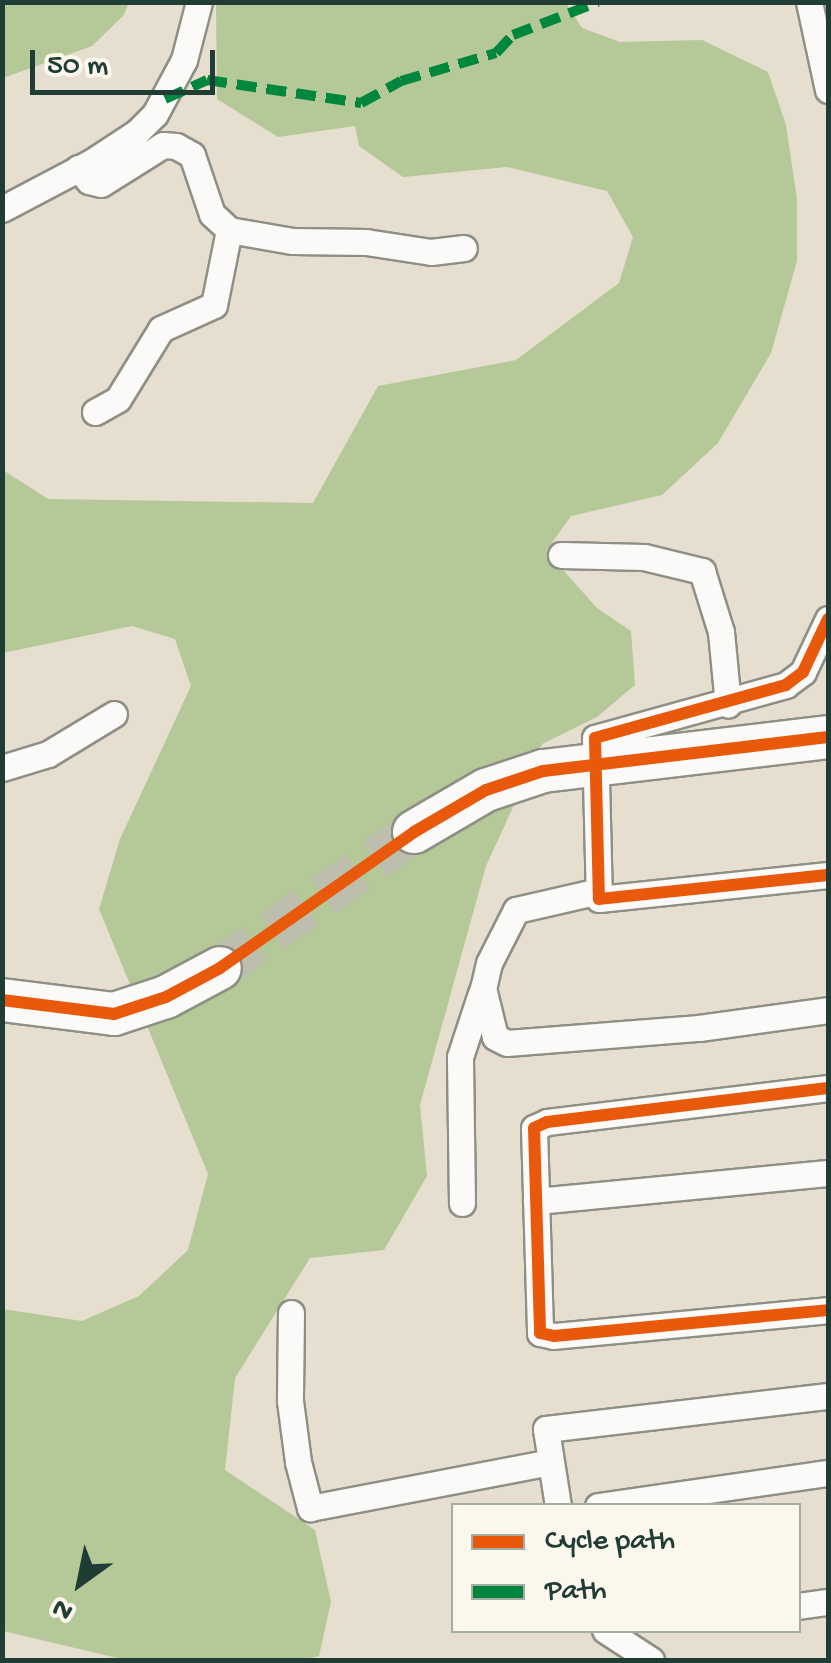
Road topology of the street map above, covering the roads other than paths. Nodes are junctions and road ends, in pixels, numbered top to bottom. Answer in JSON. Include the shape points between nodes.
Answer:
{"nodes":[{"id":1,"x":199,"y":2,"type":"edge"},
{"id":2,"x":809,"y":2,"type":"edge"},
{"id":3,"x":828,"y":90,"type":"edge"},
{"id":4,"x":78,"y":168,"type":"junction"},
{"id":5,"x":2,"y":209,"type":"edge"},
{"id":6,"x":229,"y":230,"type":"junction"},
{"id":7,"x":464,"y":248,"type":"dead end"},
{"id":8,"x":95,"y":412,"type":"dead end"},
{"id":9,"x":561,"y":555,"type":"dead end"},
{"id":10,"x":828,"y":618,"type":"edge"},
{"id":11,"x":728,"y":704,"type":"junction"},
{"id":12,"x":114,"y":714,"type":"dead end"},
{"id":13,"x":828,"y":737,"type":"edge"},
{"id":14,"x":596,"y":764,"type":"junction"},
{"id":15,"x":2,"y":768,"type":"edge"},
{"id":16,"x":414,"y":832,"type":"tunnel mouth"},
{"id":17,"x":828,"y":875,"type":"edge"},
{"id":18,"x":599,"y":890,"type":"junction"},
{"id":19,"x":220,"y":968,"type":"tunnel mouth"},
{"id":20,"x":483,"y":988,"type":"junction"},
{"id":21,"x":2,"y":1000,"type":"edge"},
{"id":22,"x":828,"y":1010,"type":"edge"},
{"id":23,"x":828,"y":1088,"type":"edge"},
{"id":24,"x":828,"y":1174,"type":"edge"},
{"id":25,"x":536,"y":1200,"type":"junction"},
{"id":26,"x":462,"y":1203,"type":"dead end"},
{"id":27,"x":828,"y":1310,"type":"edge"},
{"id":28,"x":291,"y":1313,"type":"dead end"},
{"id":29,"x":828,"y":1396,"type":"edge"},
{"id":30,"x":551,"y":1462,"type":"junction"},
{"id":31,"x":828,"y":1473,"type":"edge"},
{"id":32,"x":558,"y":1503,"type":"edge"},
{"id":33,"x":619,"y":1503,"type":"edge"},
{"id":34,"x":828,"y":1602,"type":"edge"},
{"id":35,"x":801,"y":1606,"type":"edge"},
{"id":36,"x":614,"y":1633,"type":"edge"},
{"id":37,"x":651,"y":1660,"type":"edge"}],
"edges":[{"from":1,"to":4,"type":"street","via":[[184,60],[155,114]]},
{"from":2,"to":3,"type":"street"},
{"from":4,"to":5,"type":"street"},
{"from":4,"to":6,"type":"street","via":[[101,184],[163,145],[176,146],[192,155],[212,214]]},
{"from":6,"to":7,"type":"street","via":[[431,252]]},
{"from":6,"to":8,"type":"street","via":[[214,305],[161,329],[118,399]]},
{"from":9,"to":11,"type":"street","via":[[644,557],[702,571],[721,632]]},
{"from":10,"to":11,"type":"street","via":[[802,672],[786,685]]},
{"from":11,"to":14,"type":"street","via":[[595,738]]},
{"from":12,"to":15,"type":"street","via":[[48,754]]},
{"from":13,"to":14,"type":"highway"},
{"from":14,"to":16,"type":"highway","via":[[486,790]]},
{"from":14,"to":18,"type":"street"},
{"from":17,"to":18,"type":"street","via":[[599,898]]},
{"from":18,"to":20,"type":"street","via":[[516,910]]},
{"from":19,"to":21,"type":"highway","via":[[166,997],[114,1014]]},
{"from":20,"to":22,"type":"street","via":[[490,1032],[507,1043]]},
{"from":20,"to":26,"type":"street","via":[[460,1057]]},
{"from":23,"to":25,"type":"street","via":[[547,1122],[534,1128]]},
{"from":24,"to":25,"type":"street"},
{"from":25,"to":27,"type":"street","via":[[540,1333]]},
{"from":28,"to":30,"type":"street","via":[[290,1401],[310,1508]]},
{"from":29,"to":30,"type":"street","via":[[546,1429]]},
{"from":30,"to":32,"type":"street"},
{"from":31,"to":33,"type":"street"},
{"from":34,"to":35,"type":"street"},
{"from":36,"to":37,"type":"street"}]}
